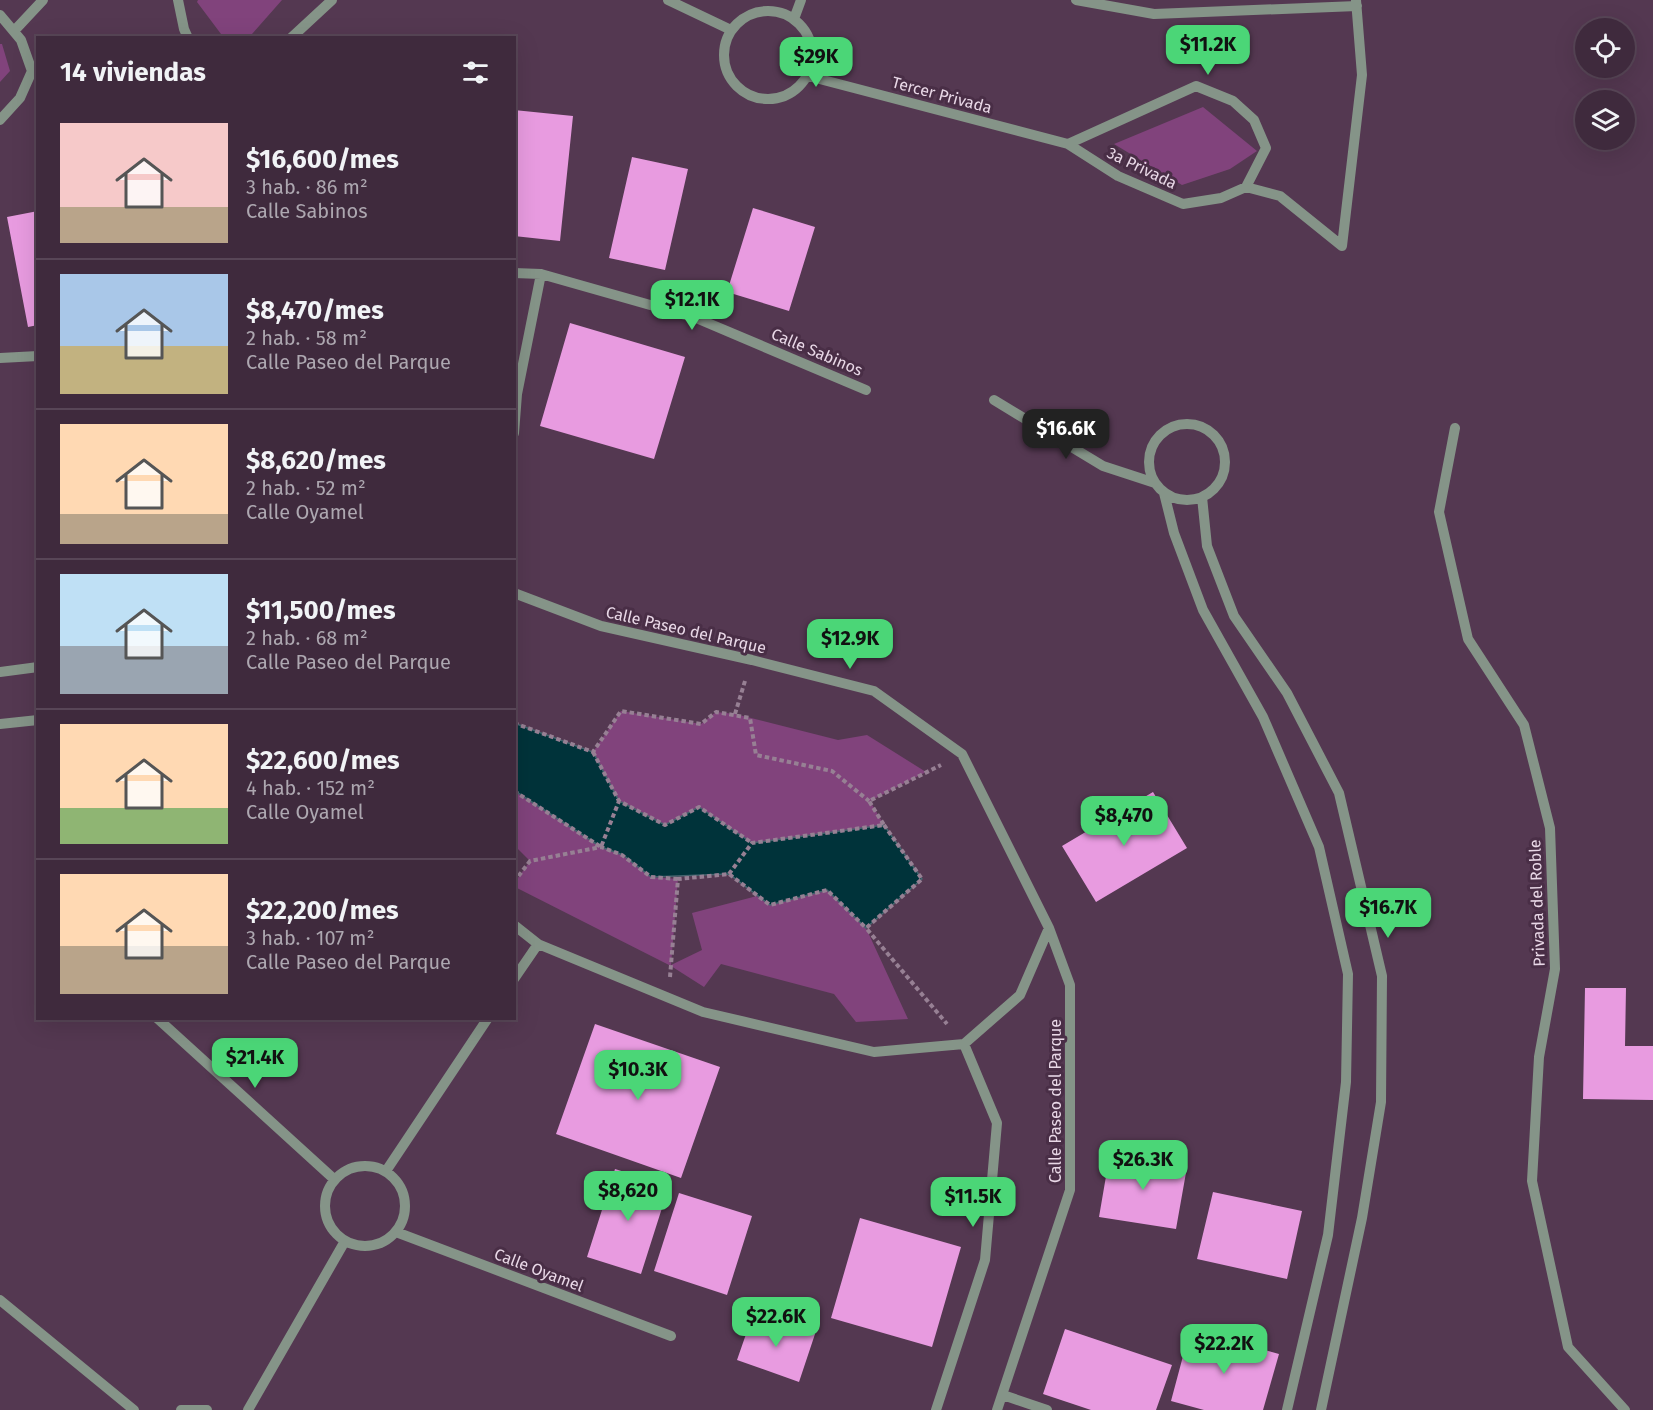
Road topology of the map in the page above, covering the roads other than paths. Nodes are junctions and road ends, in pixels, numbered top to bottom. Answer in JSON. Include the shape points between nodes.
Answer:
{"nodes":[{"id":1,"x":43,"y":0,"type":"edge"},
{"id":2,"x":178,"y":0,"type":"edge"},
{"id":3,"x":332,"y":0,"type":"edge"},
{"id":4,"x":668,"y":0,"type":"edge"},
{"id":5,"x":801,"y":0,"type":"edge"},
{"id":6,"x":1076,"y":0,"type":"edge"},
{"id":7,"x":1356,"y":3,"type":"edge"},
{"id":8,"x":0,"y":15,"type":"edge"},
{"id":9,"x":794,"y":19,"type":"junction"},
{"id":10,"x":732,"y":30,"type":"junction"},
{"id":11,"x":14,"y":31,"type":"junction"},
{"id":12,"x":187,"y":36,"type":"edge"},
{"id":13,"x":293,"y":36,"type":"edge"},
{"id":14,"x":808,"y":76,"type":"junction"},
{"id":15,"x":0,"y":120,"type":"edge"},
{"id":16,"x":1068,"y":144,"type":"junction"},
{"id":17,"x":1246,"y":187,"type":"junction"},
{"id":18,"x":516,"y":273,"type":"edge"},
{"id":19,"x":541,"y":274,"type":"junction"},
{"id":20,"x":36,"y":356,"type":"edge"},
{"id":21,"x":0,"y":358,"type":"edge"},
{"id":22,"x":866,"y":390,"type":"dead end"},
{"id":23,"x":994,"y":400,"type":"dead end"},
{"id":24,"x":516,"y":407,"type":"edge"},
{"id":25,"x":1455,"y":428,"type":"dead end"},
{"id":26,"x":1155,"y":483,"type":"junction"},
{"id":27,"x":1164,"y":493,"type":"junction"},
{"id":28,"x":1202,"y":497,"type":"junction"},
{"id":29,"x":516,"y":594,"type":"edge"},
{"id":30,"x":36,"y":667,"type":"edge"},
{"id":31,"x":0,"y":672,"type":"edge"},
{"id":32,"x":36,"y":720,"type":"edge"},
{"id":33,"x":0,"y":724,"type":"edge"},
{"id":34,"x":516,"y":927,"type":"edge"},
{"id":35,"x":1049,"y":928,"type":"junction"},
{"id":36,"x":538,"y":944,"type":"junction"},
{"id":37,"x":516,"y":976,"type":"edge"},
{"id":38,"x":159,"y":1020,"type":"edge"},
{"id":39,"x":487,"y":1020,"type":"edge"},
{"id":40,"x":964,"y":1044,"type":"junction"},
{"id":41,"x":386,"y":1171,"type":"junction"},
{"id":42,"x":335,"y":1180,"type":"junction"},
{"id":43,"x":396,"y":1232,"type":"junction"},
{"id":44,"x":345,"y":1241,"type":"junction"},
{"id":45,"x":0,"y":1300,"type":"edge"},
{"id":46,"x":671,"y":1336,"type":"dead end"},
{"id":47,"x":1003,"y":1395,"type":"junction"},
{"id":48,"x":134,"y":1410,"type":"edge"},
{"id":49,"x":181,"y":1410,"type":"edge"},
{"id":50,"x":207,"y":1410,"type":"edge"},
{"id":51,"x":248,"y":1410,"type":"edge"},
{"id":52,"x":936,"y":1410,"type":"edge"},
{"id":53,"x":997,"y":1410,"type":"edge"},
{"id":54,"x":1047,"y":1410,"type":"edge"},
{"id":55,"x":1287,"y":1410,"type":"edge"},
{"id":56,"x":1321,"y":1410,"type":"edge"},
{"id":57,"x":1625,"y":1410,"type":"edge"}],
"edges":[{"from":1,"to":11,"type":"street"},
{"from":2,"to":12,"type":"street"},
{"from":3,"to":13,"type":"street"},
{"from":4,"to":10,"type":"street"},
{"from":5,"to":9,"type":"street"},
{"from":6,"to":7,"type":"street","via":[[1154,14]]},
{"from":7,"to":17,"type":"street","via":[[1362,75],[1342,246],[1280,196]]},
{"from":8,"to":11,"type":"street"},
{"from":9,"to":10,"type":"street","via":[[772,11],[749,15]]},
{"from":9,"to":14,"type":"street","via":[[811,45]]},
{"from":10,"to":14,"type":"street","via":[[724,49],[726,69],[737,87],[755,97],[776,99],[794,91]]},
{"from":11,"to":15,"type":"street","via":[[32,71],[21,98]]},
{"from":14,"to":16,"type":"street","name":"Tercer Privada"},
{"from":16,"to":17,"type":"street","name":"3a Privada","via":[[1118,176],[1183,204],[1221,198]]},
{"from":16,"to":17,"type":"street","name":"3a Privada","via":[[1197,86],[1233,101],[1254,120],[1266,148]]},
{"from":18,"to":19,"type":"street","name":"Calle Sabinos"},
{"from":19,"to":22,"type":"street","name":"Calle Sabinos","via":[[696,318]]},
{"from":19,"to":24,"type":"street"},
{"from":20,"to":21,"type":"street"},
{"from":23,"to":26,"type":"street","via":[[1103,466]]},
{"from":25,"to":57,"type":"street","name":"Privada del Roble","via":[[1439,512],[1468,639],[1524,725],[1550,828],[1555,969],[1539,1057],[1532,1181],[1568,1347]]},
{"from":26,"to":27,"type":"street"},
{"from":26,"to":28,"type":"street","via":[[1149,471],[1152,445],[1172,427],[1198,426],[1219,441],[1225,467],[1213,490]]},
{"from":27,"to":28,"type":"street","via":[[1176,499]]},
{"from":27,"to":55,"type":"street","via":[[1174,533],[1203,610],[1263,717],[1319,847],[1348,974],[1346,1082],[1328,1235]]},
{"from":28,"to":56,"type":"street","via":[[1207,546],[1234,616],[1287,693],[1339,793],[1382,976],[1381,1102],[1362,1218]]},
{"from":29,"to":35,"type":"street","name":"Calle Paseo del Parque","via":[[601,626],[874,691],[962,754]]},
{"from":30,"to":31,"type":"street"},
{"from":32,"to":33,"type":"street"},
{"from":34,"to":36,"type":"street"},
{"from":35,"to":40,"type":"street","via":[[1020,995]]},
{"from":35,"to":47,"type":"street","name":"Calle Paseo del Parque","via":[[1070,985],[1070,1190]]},
{"from":36,"to":37,"type":"street"},
{"from":36,"to":40,"type":"street","via":[[703,1012],[874,1052]]},
{"from":38,"to":42,"type":"street"},
{"from":39,"to":41,"type":"street"},
{"from":40,"to":52,"type":"street","via":[[997,1123],[985,1260]]},
{"from":41,"to":42,"type":"street","via":[[359,1167]]},
{"from":41,"to":43,"type":"street","via":[[404,1192],[404,1220]]},
{"from":42,"to":44,"type":"street","via":[[327,1192],[327,1219]]},
{"from":43,"to":44,"type":"street","via":[[372,1246]]},
{"from":43,"to":46,"type":"street","name":"Calle Oyamel"},
{"from":44,"to":51,"type":"street"},
{"from":45,"to":48,"type":"street"},
{"from":47,"to":53,"type":"street","name":"Calle Paseo del Parque"},
{"from":47,"to":54,"type":"street"},
{"from":49,"to":50,"type":"street"}]}
